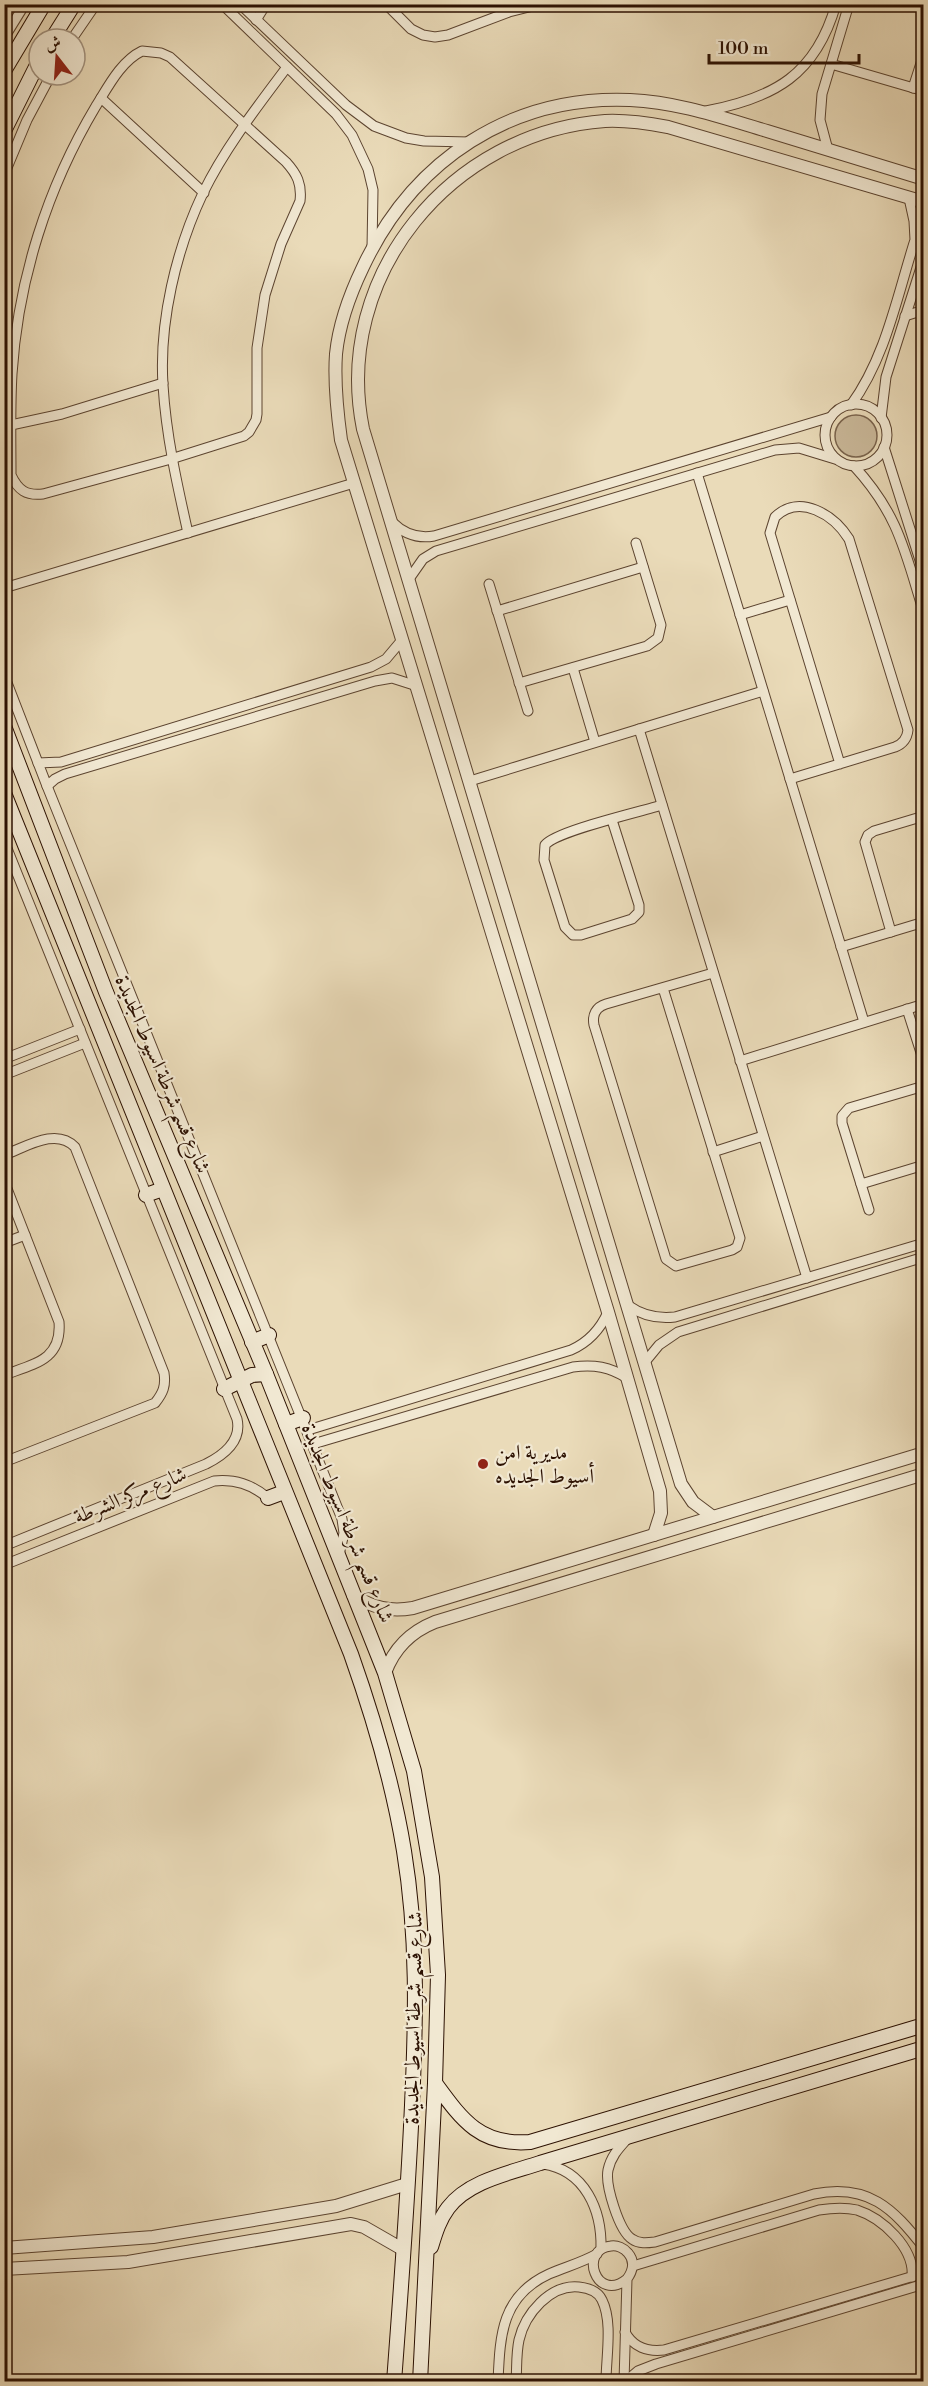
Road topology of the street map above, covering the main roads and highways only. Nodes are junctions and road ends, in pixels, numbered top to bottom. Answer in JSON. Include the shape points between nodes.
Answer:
{"nodes":[{"id":1,"x":44,"y":4,"type":"edge"},
{"id":2,"x":74,"y":4,"type":"edge"},
{"id":3,"x":60,"y":27,"type":"edge"},
{"id":4,"x":4,"y":71,"type":"edge"},
{"id":5,"x":27,"y":85,"type":"edge"},
{"id":6,"x":4,"y":130,"type":"edge"},
{"id":7,"x":4,"y":726,"type":"edge"},
{"id":8,"x":4,"y":793,"type":"edge"},
{"id":9,"x":78,"y":921,"type":"junction"},
{"id":10,"x":59,"y":930,"type":"junction"},
{"id":11,"x":163,"y":1189,"type":"junction"},
{"id":12,"x":147,"y":1195,"type":"road end"},
{"id":13,"x":236,"y":1305,"type":"junction"},
{"id":14,"x":213,"y":1313,"type":"junction"},
{"id":15,"x":269,"y":1335,"type":"road end"},
{"id":16,"x":252,"y":1342,"type":"junction"},
{"id":17,"x":266,"y":1374,"type":"junction"},
{"id":18,"x":240,"y":1382,"type":"junction"},
{"id":19,"x":224,"y":1389,"type":"road end"},
{"id":20,"x":286,"y":1424,"type":"junction"},
{"id":21,"x":305,"y":1424,"type":"road end"},
{"id":22,"x":284,"y":1492,"type":"junction"},
{"id":23,"x":268,"y":1498,"type":"road end"},
{"id":24,"x":427,"y":1847,"type":"junction"},
{"id":25,"x":404,"y":1851,"type":"junction"},
{"id":26,"x":432,"y":1877,"type":"junction"},
{"id":27,"x":408,"y":1878,"type":"junction"},
{"id":28,"x":924,"y":2025,"type":"edge"},
{"id":29,"x":924,"y":2048,"type":"edge"},
{"id":30,"x":784,"y":2067,"type":"junction"},
{"id":31,"x":435,"y":2083,"type":"junction"},
{"id":32,"x":791,"y":2088,"type":"junction"},
{"id":33,"x":530,"y":2142,"type":"junction"},
{"id":34,"x":540,"y":2163,"type":"junction"},
{"id":35,"x":425,"y":2263,"type":"junction"},
{"id":36,"x":394,"y":2382,"type":"edge"},
{"id":37,"x":420,"y":2382,"type":"edge"}],
"edges":[{"from":1,"to":4,"type":"main road"},
{"from":2,"to":3,"type":"main road"},
{"from":5,"to":6,"type":"main road"},
{"from":7,"to":9,"type":"main road","name":"شارع قسم شرطة اسيوط الجديدة"},
{"from":8,"to":10,"type":"main road","name":"شارع قسم شرطة اسيوط الجديدة"},
{"from":9,"to":10,"type":"main road"},
{"from":9,"to":13,"type":"main road","name":"شارع قسم شرطة اسيوط الجديدة"},
{"from":10,"to":11,"type":"main road","name":"شارع قسم شرطة اسيوط الجديدة"},
{"from":11,"to":12,"type":"main road"},
{"from":11,"to":14,"type":"main road","name":"شارع قسم شرطة اسيوط الجديدة"},
{"from":13,"to":14,"type":"main road"},
{"from":13,"to":16,"type":"main road","name":"شارع قسم شرطة اسيوط الجديدة"},
{"from":14,"to":18,"type":"main road","name":"شارع قسم شرطة اسيوط الجديدة"},
{"from":15,"to":16,"type":"main road"},
{"from":16,"to":17,"type":"main road","name":"شارع قسم شرطة اسيوط الجديدة"},
{"from":17,"to":18,"type":"main road","via":[[252,1375]]},
{"from":17,"to":20,"type":"main road","name":"شارع قسم شرطة اسيوط الجديدة"},
{"from":18,"to":19,"type":"main road"},
{"from":18,"to":22,"type":"main road","name":"شارع قسم شرطة اسيوط الجديدة"},
{"from":20,"to":21,"type":"main road"},
{"from":20,"to":24,"type":"main road","name":"شارع قسم شرطة اسيوط الجديدة","via":[[384,1673],[411,1760]]},
{"from":22,"to":23,"type":"main road"},
{"from":22,"to":25,"type":"main road","name":"شارع قسم شرطة اسيوط الجديدة","via":[[375,1723]]},
{"from":24,"to":25,"type":"main road","via":[[413,1855]]},
{"from":24,"to":26,"type":"main road","name":"شارع قسم شرطة اسيوط الجديدة"},
{"from":25,"to":27,"type":"main road","name":"شارع قسم شرطة اسيوط الجديدة"},
{"from":26,"to":27,"type":"main road","via":[[417,1872]]},
{"from":26,"to":31,"type":"main road","name":"شارع قسم شرطة اسيوط الجديدة","via":[[438,1975]]},
{"from":27,"to":36,"type":"main road","name":"شارع قسم شرطة اسيوط الجديدة","via":[[416,1998]]},
{"from":28,"to":30,"type":"main road"},
{"from":29,"to":32,"type":"main road"},
{"from":30,"to":32,"type":"main road"},
{"from":30,"to":33,"type":"main road"},
{"from":31,"to":33,"type":"main road","via":[[473,2129],[507,2142]]},
{"from":31,"to":35,"type":"main road","name":"شارع قسم شرطة اسيوط الجديدة"},
{"from":32,"to":34,"type":"main road"},
{"from":33,"to":34,"type":"main road","via":[[528,2154]]},
{"from":34,"to":35,"type":"main road","via":[[459,2196],[442,2217]]},
{"from":35,"to":37,"type":"main road","name":"شارع قسم شرطة اسيوط الجديدة"}]}
